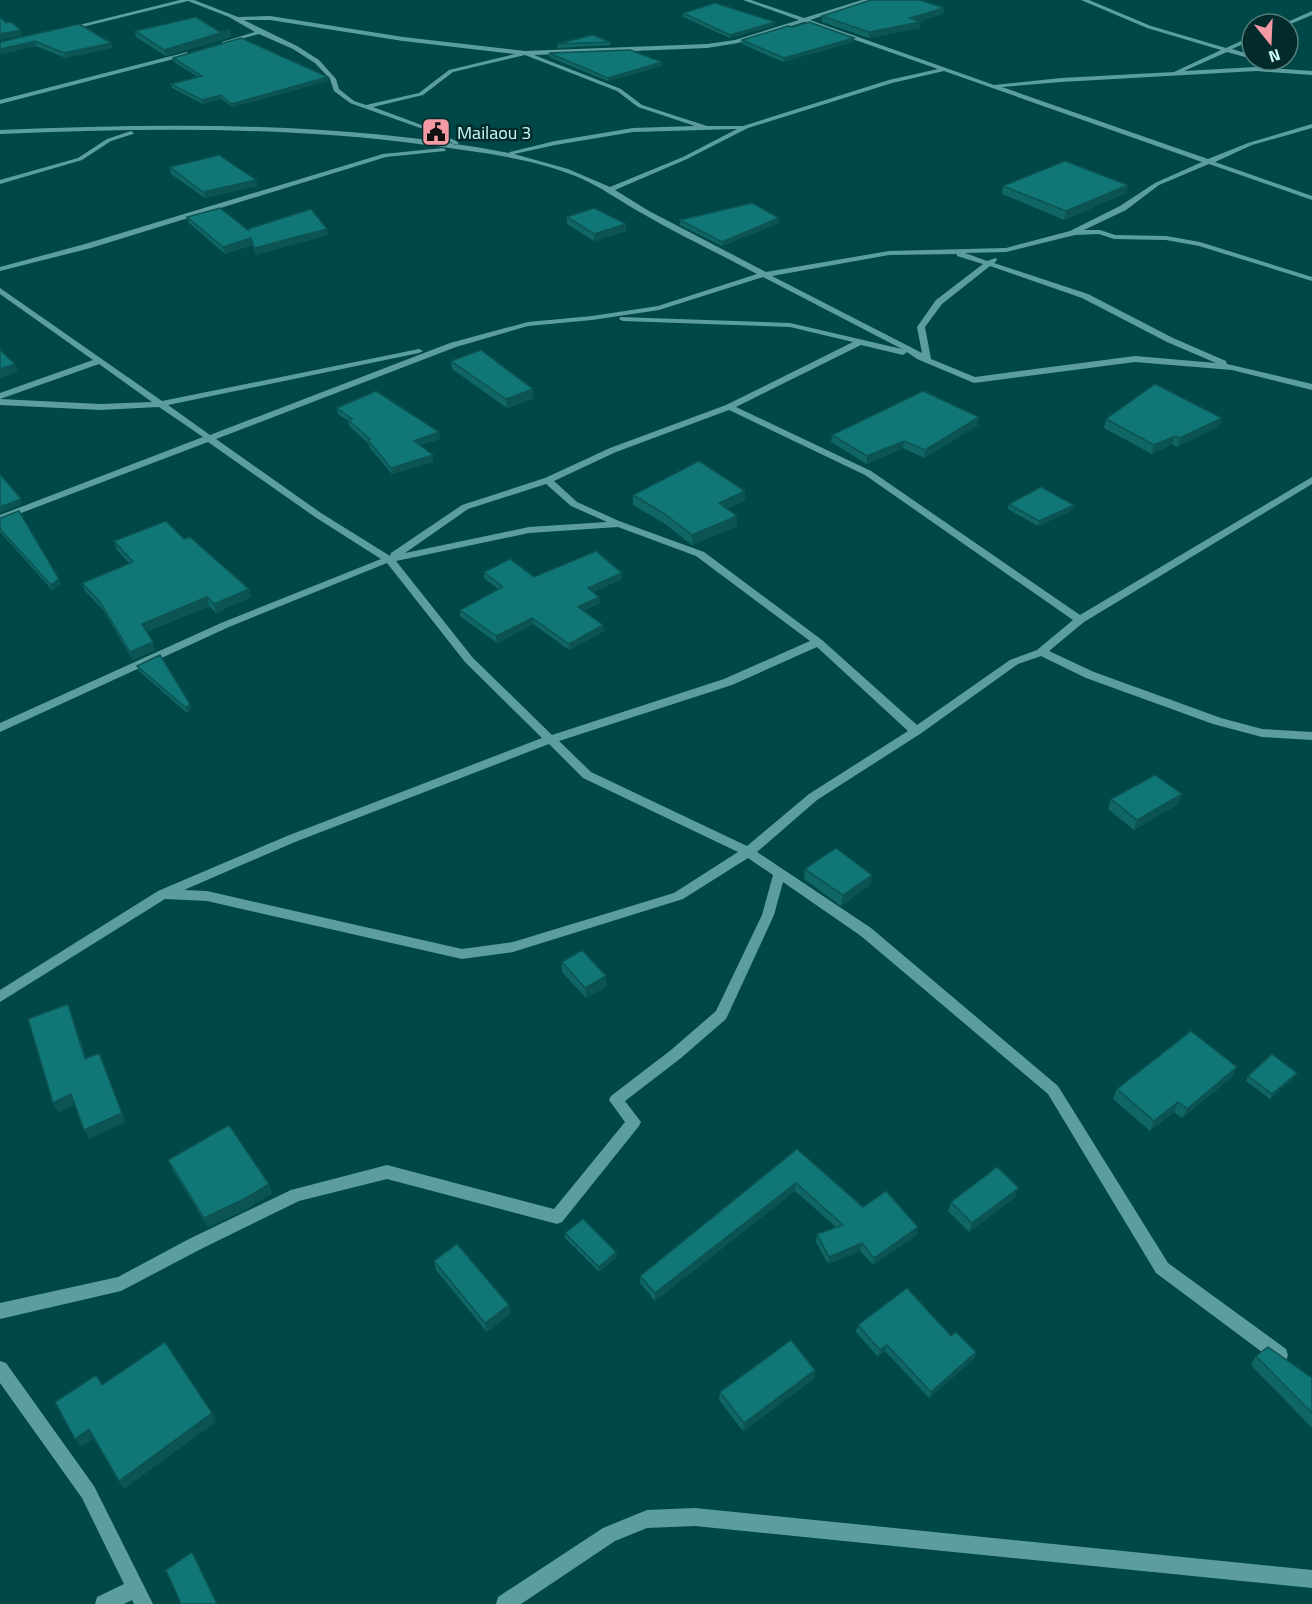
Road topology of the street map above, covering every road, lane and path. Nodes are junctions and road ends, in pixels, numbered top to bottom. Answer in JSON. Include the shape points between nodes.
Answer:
{"nodes":[{"id":1,"x":188,"y":0,"type":"edge"},
{"id":2,"x":746,"y":0,"type":"edge"},
{"id":3,"x":868,"y":0,"type":"edge"},
{"id":4,"x":1084,"y":0,"type":"edge"},
{"id":5,"x":238,"y":19,"type":"junction"},
{"id":6,"x":806,"y":21,"type":"junction"},
{"id":7,"x":55,"y":31,"type":"edge"},
{"id":8,"x":260,"y":32,"type":"junction"},
{"id":9,"x":1240,"y":44,"type":"edge"},
{"id":10,"x":215,"y":46,"type":"edge"},
{"id":11,"x":1226,"y":50,"type":"junction"},
{"id":12,"x":193,"y":52,"type":"edge"},
{"id":13,"x":525,"y":53,"type":"junction"},
{"id":14,"x":1240,"y":54,"type":"edge"},
{"id":15,"x":943,"y":70,"type":"junction"},
{"id":16,"x":1310,"y":74,"type":"edge"},
{"id":17,"x":1171,"y":75,"type":"junction"},
{"id":18,"x":992,"y":86,"type":"junction"},
{"id":19,"x":0,"y":102,"type":"edge"},
{"id":20,"x":365,"y":107,"type":"junction"},
{"id":21,"x":1312,"y":126,"type":"edge"},
{"id":22,"x":746,"y":127,"type":"junction"},
{"id":23,"x":706,"y":128,"type":"junction"},
{"id":24,"x":143,"y":129,"type":"junction"},
{"id":25,"x":0,"y":132,"type":"edge"},
{"id":26,"x":468,"y":149,"type":"junction"},
{"id":27,"x":510,"y":154,"type":"junction"},
{"id":28,"x":1207,"y":162,"type":"junction"},
{"id":29,"x":0,"y":182,"type":"edge"},
{"id":30,"x":609,"y":190,"type":"junction"},
{"id":31,"x":1312,"y":198,"type":"edge"},
{"id":32,"x":1073,"y":233,"type":"junction"},
{"id":33,"x":1006,"y":250,"type":"junction"},
{"id":34,"x":954,"y":252,"type":"junction"},
{"id":35,"x":988,"y":264,"type":"junction"},
{"id":36,"x":0,"y":269,"type":"edge"},
{"id":37,"x":762,"y":275,"type":"junction"},
{"id":38,"x":1312,"y":279,"type":"edge"},
{"id":39,"x":0,"y":290,"type":"edge"},
{"id":40,"x":592,"y":318,"type":"junction"},
{"id":41,"x":862,"y":341,"type":"junction"},
{"id":42,"x":453,"y":345,"type":"junction"},
{"id":43,"x":927,"y":359,"type":"junction"},
{"id":44,"x":98,"y":361,"type":"junction"},
{"id":45,"x":1232,"y":367,"type":"junction"},
{"id":46,"x":1312,"y":387,"type":"edge"},
{"id":47,"x":0,"y":396,"type":"edge"},
{"id":48,"x":0,"y":402,"type":"edge"},
{"id":49,"x":160,"y":404,"type":"junction"},
{"id":50,"x":729,"y":407,"type":"junction"},
{"id":51,"x":210,"y":440,"type":"junction"},
{"id":52,"x":548,"y":480,"type":"junction"},
{"id":53,"x":1312,"y":480,"type":"edge"},
{"id":54,"x":0,"y":518,"type":"edge"},
{"id":55,"x":619,"y":524,"type":"junction"},
{"id":56,"x":389,"y":559,"type":"junction"},
{"id":57,"x":1080,"y":620,"type":"junction"},
{"id":58,"x":818,"y":642,"type":"junction"},
{"id":59,"x":1041,"y":652,"type":"junction"},
{"id":60,"x":0,"y":728,"type":"edge"},
{"id":61,"x":916,"y":731,"type":"junction"},
{"id":62,"x":1312,"y":736,"type":"edge"},
{"id":63,"x":551,"y":739,"type":"junction"},
{"id":64,"x":748,"y":852,"type":"junction"},
{"id":65,"x":779,"y":875,"type":"junction"},
{"id":66,"x":163,"y":894,"type":"junction"},
{"id":67,"x":0,"y":997,"type":"edge"},
{"id":68,"x":0,"y":1311,"type":"edge"},
{"id":69,"x":1293,"y":1365,"type":"edge"},
{"id":70,"x":0,"y":1369,"type":"edge"},
{"id":71,"x":1312,"y":1579,"type":"edge"},
{"id":72,"x":140,"y":1596,"type":"edge"},
{"id":73,"x":104,"y":1604,"type":"edge"},
{"id":74,"x":505,"y":1604,"type":"edge"}],
"edges":[{"from":1,"to":5,"type":"street"},
{"from":1,"to":7,"type":"street"},
{"from":2,"to":6,"type":"street"},
{"from":3,"to":6,"type":"street"},
{"from":4,"to":11,"type":"street","via":[[1149,27]]},
{"from":5,"to":8,"type":"street"},
{"from":5,"to":13,"type":"street","via":[[270,18]]},
{"from":6,"to":13,"type":"street","via":[[736,42],[707,46]]},
{"from":6,"to":15,"type":"street"},
{"from":8,"to":10,"type":"street"},
{"from":8,"to":20,"type":"street","via":[[295,46],[329,72],[336,90]]},
{"from":9,"to":11,"type":"street"},
{"from":11,"to":14,"type":"street"},
{"from":11,"to":17,"type":"street"},
{"from":12,"to":19,"type":"street"},
{"from":13,"to":20,"type":"street","via":[[451,71],[421,94]]},
{"from":13,"to":23,"type":"street","via":[[618,90],[640,106]]},
{"from":15,"to":18,"type":"street"},
{"from":15,"to":22,"type":"street","via":[[891,81]]},
{"from":16,"to":17,"type":"street","via":[[1256,69]]},
{"from":17,"to":18,"type":"street"},
{"from":18,"to":28,"type":"street"},
{"from":20,"to":26,"type":"street","via":[[425,128]]},
{"from":21,"to":28,"type":"street","via":[[1250,144]]},
{"from":22,"to":23,"type":"street"},
{"from":22,"to":30,"type":"street","via":[[686,158]]},
{"from":23,"to":27,"type":"street","via":[[633,130]]},
{"from":24,"to":25,"type":"street"},
{"from":24,"to":26,"type":"street","via":[[284,129],[381,136]]},
{"from":24,"to":29,"type":"street","via":[[109,140],[80,159]]},
{"from":26,"to":27,"type":"street"},
{"from":26,"to":36,"type":"street","via":[[385,154],[88,246]]},
{"from":27,"to":30,"type":"street","via":[[568,170]]},
{"from":28,"to":31,"type":"street"},
{"from":28,"to":32,"type":"street","via":[[1157,184],[1123,208]]},
{"from":30,"to":37,"type":"street"},
{"from":32,"to":33,"type":"street"},
{"from":32,"to":38,"type":"street","via":[[1100,232],[1114,237],[1166,238],[1200,244]]},
{"from":33,"to":34,"type":"street"},
{"from":33,"to":35,"type":"street"},
{"from":34,"to":35,"type":"street"},
{"from":34,"to":37,"type":"street","via":[[889,253]]},
{"from":35,"to":43,"type":"street","via":[[939,302],[921,327]]},
{"from":35,"to":45,"type":"street","via":[[1085,296]]},
{"from":37,"to":40,"type":"street","via":[[659,308]]},
{"from":37,"to":43,"type":"street"},
{"from":39,"to":44,"type":"street"},
{"from":40,"to":41,"type":"street","via":[[790,325]]},
{"from":40,"to":42,"type":"street","via":[[528,324]]},
{"from":41,"to":43,"type":"street"},
{"from":41,"to":50,"type":"street"},
{"from":42,"to":49,"type":"street"},
{"from":42,"to":51,"type":"street"},
{"from":43,"to":45,"type":"street","via":[[974,380],[1135,359]]},
{"from":44,"to":47,"type":"street"},
{"from":44,"to":49,"type":"street"},
{"from":45,"to":46,"type":"street"},
{"from":48,"to":49,"type":"street","via":[[100,407]]},
{"from":49,"to":51,"type":"street"},
{"from":50,"to":52,"type":"street","via":[[613,450]]},
{"from":50,"to":57,"type":"street","via":[[868,473]]},
{"from":51,"to":54,"type":"street"},
{"from":51,"to":56,"type":"street"},
{"from":52,"to":55,"type":"street","via":[[574,504]]},
{"from":52,"to":56,"type":"street","via":[[465,507]]},
{"from":53,"to":57,"type":"street"},
{"from":55,"to":56,"type":"street","via":[[529,530]]},
{"from":55,"to":58,"type":"street","via":[[700,554]]},
{"from":56,"to":60,"type":"street","via":[[225,625]]},
{"from":56,"to":63,"type":"street","via":[[469,660]]},
{"from":57,"to":59,"type":"street"},
{"from":58,"to":61,"type":"street"},
{"from":58,"to":63,"type":"street","via":[[728,682]]},
{"from":59,"to":61,"type":"street","via":[[1014,662]]},
{"from":59,"to":62,"type":"street","via":[[1089,675],[1217,721],[1262,734]]},
{"from":61,"to":64,"type":"street","via":[[813,797]]},
{"from":63,"to":64,"type":"street","via":[[587,775]]},
{"from":63,"to":66,"type":"street","via":[[291,839]]},
{"from":64,"to":65,"type":"street"},
{"from":64,"to":66,"type":"street","via":[[678,896],[513,947],[462,954],[207,896]]},
{"from":65,"to":68,"type":"street","via":[[768,915],[721,1015],[616,1100],[634,1122],[557,1217],[387,1172],[296,1194],[121,1284]]},
{"from":65,"to":69,"type":"street","via":[[867,932],[1053,1090],[1162,1268]]},
{"from":66,"to":67,"type":"street"},
{"from":70,"to":72,"type":"street","via":[[88,1492]]},
{"from":71,"to":74,"type":"street","via":[[695,1516],[647,1519],[609,1534]]},
{"from":72,"to":73,"type":"street"}]}
